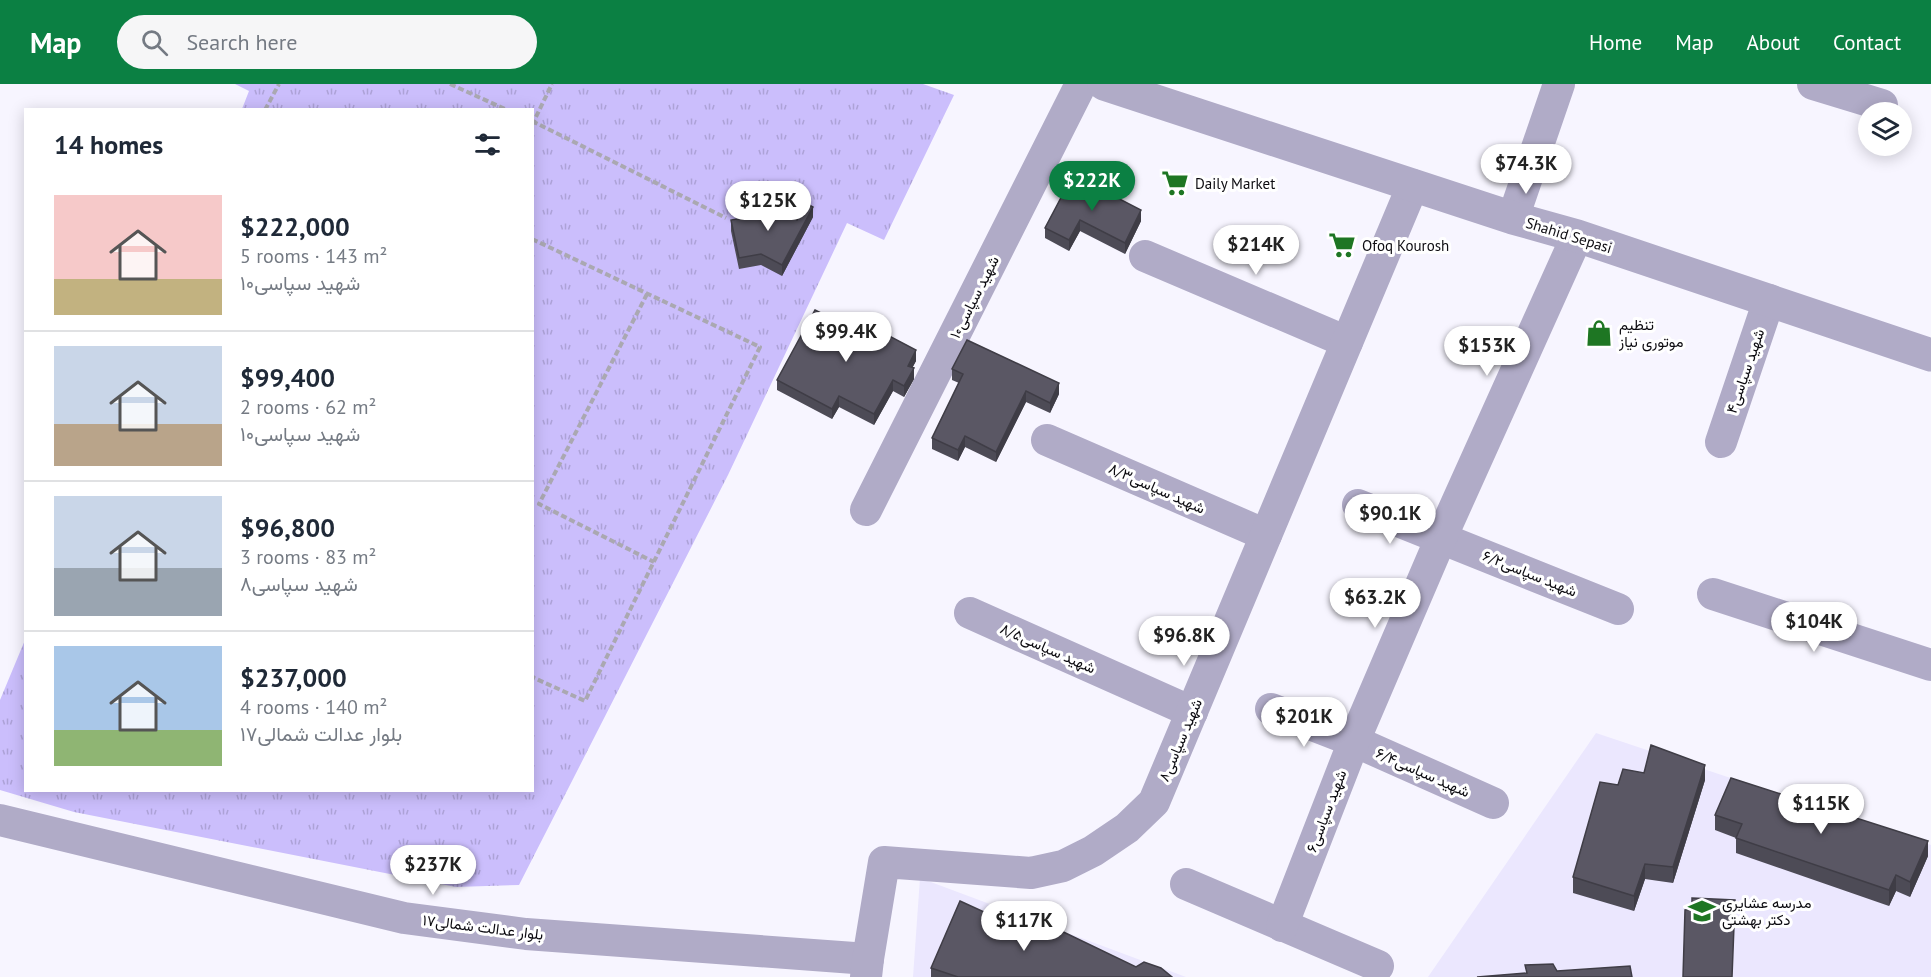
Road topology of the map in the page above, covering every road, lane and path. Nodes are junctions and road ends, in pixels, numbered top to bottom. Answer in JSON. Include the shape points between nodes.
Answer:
{"nodes":[{"id":1,"x":279,"y":84,"type":"edge"},
{"id":2,"x":450,"y":84,"type":"edge"},
{"id":3,"x":552,"y":84,"type":"edge"},
{"id":4,"x":1082,"y":84,"type":"edge"},
{"id":5,"x":1104,"y":84,"type":"edge"},
{"id":6,"x":1559,"y":84,"type":"edge"},
{"id":7,"x":1813,"y":84,"type":"edge"},
{"id":8,"x":1872,"y":102,"type":"edge"},
{"id":9,"x":266,"y":108,"type":"edge"},
{"id":10,"x":503,"y":108,"type":"edge"},
{"id":11,"x":534,"y":120,"type":"edge"},
{"id":12,"x":534,"y":122,"type":"edge"},
{"id":13,"x":1413,"y":185,"type":"junction"},
{"id":14,"x":726,"y":218,"type":"dead end"},
{"id":15,"x":1513,"y":218,"type":"junction"},
{"id":16,"x":1577,"y":237,"type":"junction"},
{"id":17,"x":534,"y":240,"type":"edge"},
{"id":18,"x":1145,"y":256,"type":"dead end"},
{"id":19,"x":646,"y":294,"type":"junction"},
{"id":20,"x":1769,"y":300,"type":"junction"},
{"id":21,"x":1347,"y":342,"type":"junction"},
{"id":22,"x":1931,"y":355,"type":"edge"},
{"id":23,"x":1047,"y":440,"type":"dead end"},
{"id":24,"x":1721,"y":442,"type":"dead end"},
{"id":25,"x":1358,"y":506,"type":"dead end"},
{"id":26,"x":866,"y":510,"type":"dead end"},
{"id":27,"x":1266,"y":536,"type":"junction"},
{"id":28,"x":1441,"y":538,"type":"junction"},
{"id":29,"x":654,"y":562,"type":"junction"},
{"id":30,"x":1713,"y":594,"type":"dead end"},
{"id":31,"x":1618,"y":609,"type":"dead end"},
{"id":32,"x":970,"y":613,"type":"dead end"},
{"id":33,"x":1931,"y":665,"type":"edge"},
{"id":34,"x":534,"y":678,"type":"edge"},
{"id":35,"x":1271,"y":709,"type":"dead end"},
{"id":36,"x":1192,"y":712,"type":"junction"},
{"id":37,"x":1354,"y":741,"type":"junction"},
{"id":38,"x":1493,"y":803,"type":"dead end"},
{"id":39,"x":0,"y":820,"type":"edge"},
{"id":40,"x":1186,"y":884,"type":"dead end"},
{"id":41,"x":1282,"y":926,"type":"junction"},
{"id":42,"x":1378,"y":966,"type":"dead end"},
{"id":43,"x":867,"y":968,"type":"edge"}],
"edges":[{"from":1,"to":9,"type":"path"},
{"from":2,"to":10,"type":"path"},
{"from":3,"to":11,"type":"path"},
{"from":4,"to":26,"type":"street","name":"شهید سپاسی۱۰"},
{"from":5,"to":13,"type":"street","name":"Shahid Sepasi"},
{"from":6,"to":15,"type":"street"},
{"from":7,"to":8,"type":"street"},
{"from":12,"to":14,"type":"path"},
{"from":13,"to":15,"type":"street","name":"Shahid Sepasi"},
{"from":13,"to":21,"type":"street","name":"شهید سپاسی۸"},
{"from":15,"to":16,"type":"street","name":"Shahid Sepasi"},
{"from":16,"to":20,"type":"street","name":"Shahid Sepasi"},
{"from":16,"to":28,"type":"street","name":"شهید سپاسی۶"},
{"from":17,"to":19,"type":"path"},
{"from":18,"to":21,"type":"street"},
{"from":19,"to":29,"type":"path","via":[[539,504]]},
{"from":19,"to":29,"type":"path","via":[[760,347]]},
{"from":20,"to":22,"type":"street","name":"Shahid Sepasi"},
{"from":20,"to":24,"type":"street","name":"شهید سپاسی۴"},
{"from":21,"to":27,"type":"street","name":"شهید سپاسی۸"},
{"from":23,"to":27,"type":"street","name":"شهید سپاسی۸/۳"},
{"from":25,"to":28,"type":"street","name":"شهید سپاسی۶/۲"},
{"from":27,"to":36,"type":"street","name":"شهید سپاسی۸"},
{"from":28,"to":31,"type":"street","name":"شهید سپاسی۶/۲"},
{"from":28,"to":37,"type":"street","name":"شهید سپاسی۶"},
{"from":29,"to":34,"type":"path","via":[[585,701]]},
{"from":30,"to":33,"type":"street"},
{"from":32,"to":36,"type":"street","name":"شهید سپاسی۸/۵"},
{"from":35,"to":37,"type":"street","name":"شهید سپاسی۶/۴"},
{"from":36,"to":43,"type":"street","name":"شهید سپاسی۸","via":[[1154,802],[1127,828],[1063,866],[1030,873],[884,862]]},
{"from":37,"to":38,"type":"street","name":"شهید سپاسی۶/۴"},
{"from":37,"to":41,"type":"street","name":"شهید سپاسی۶"},
{"from":39,"to":43,"type":"street","name":"بلوار عدالت شمالی۱۷","via":[[404,918]]},
{"from":40,"to":41,"type":"street"},
{"from":41,"to":42,"type":"street"}]}
